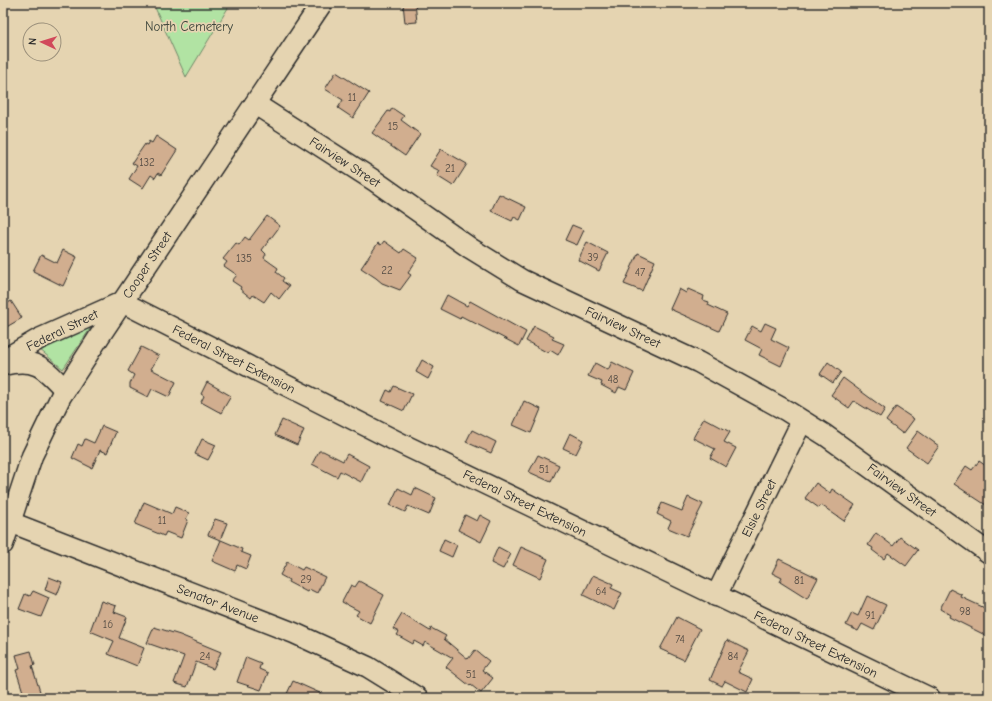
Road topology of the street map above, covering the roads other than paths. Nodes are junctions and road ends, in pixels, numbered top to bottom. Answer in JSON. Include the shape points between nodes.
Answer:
{"nodes":[{"id":1,"x":322,"y":3,"type":"edge"},
{"id":2,"x":255,"y":104,"type":"junction"},
{"id":3,"x":122,"y":302,"type":"junction"},
{"id":4,"x":3,"y":360,"type":"edge"},
{"id":5,"x":3,"y":365,"type":"edge"},
{"id":6,"x":65,"y":390,"type":"junction"},
{"id":7,"x":802,"y":420,"type":"junction"},
{"id":8,"x":10,"y":522,"type":"junction"},
{"id":9,"x":3,"y":544,"type":"edge"},
{"id":10,"x":989,"y":553,"type":"edge"},
{"id":11,"x":716,"y":596,"type":"junction"},
{"id":12,"x":418,"y":698,"type":"edge"},
{"id":13,"x":930,"y":698,"type":"edge"}],
"edges":[{"from":1,"to":2,"type":"street","name":"Cooper Street"},
{"from":2,"to":3,"type":"street","name":"Cooper Street"},
{"from":2,"to":7,"type":"street","name":"Fairview Street","via":[[522,280],[698,362]]},
{"from":3,"to":4,"type":"street","name":"Federal Street","via":[[39,339]]},
{"from":3,"to":6,"type":"street","name":"Cooper Street"},
{"from":3,"to":11,"type":"street","name":"Federal Street Extension","via":[[400,443]]},
{"from":5,"to":6,"type":"street","name":"Federal Street","via":[[32,362],[49,373]]},
{"from":6,"to":8,"type":"street","name":"Cooper Street","via":[[37,446]]},
{"from":7,"to":10,"type":"street","name":"Fairview Street"},
{"from":7,"to":11,"type":"street","name":"Elsie Street"},
{"from":8,"to":9,"type":"street","name":"Cooper Street"},
{"from":8,"to":12,"type":"street","name":"Senator Avenue","via":[[300,635],[368,667]]},
{"from":11,"to":13,"type":"street","name":"Federal Street Extension"}]}
